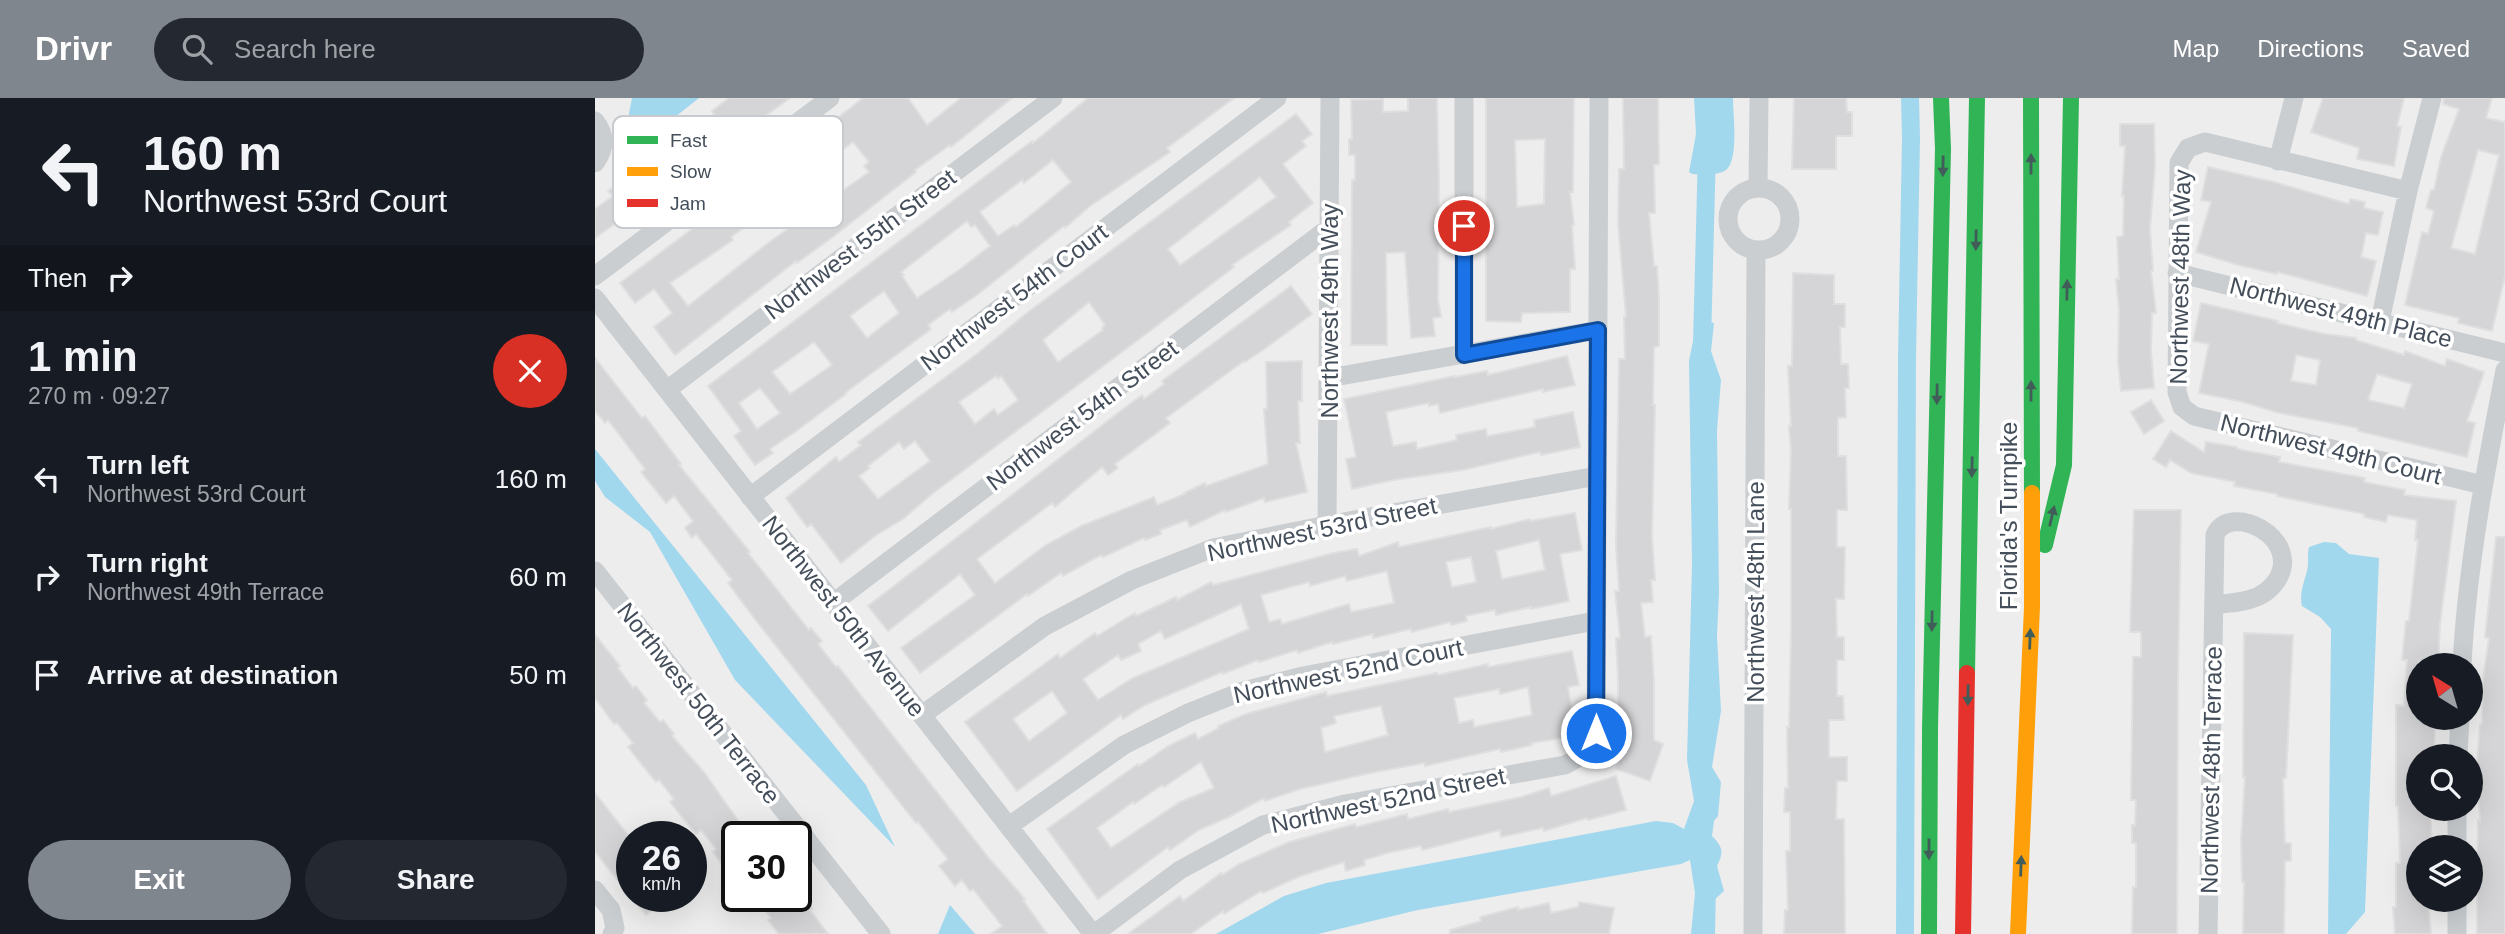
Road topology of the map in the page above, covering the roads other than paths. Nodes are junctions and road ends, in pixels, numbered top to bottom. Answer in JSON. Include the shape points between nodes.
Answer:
{"nodes":[{"id":1,"x":830,"y":98,"type":"edge"},
{"id":2,"x":1053,"y":98,"type":"edge"},
{"id":3,"x":1277,"y":98,"type":"edge"},
{"id":4,"x":1330,"y":98,"type":"edge"},
{"id":5,"x":1464,"y":98,"type":"edge"},
{"id":6,"x":1599,"y":98,"type":"edge"},
{"id":7,"x":1759,"y":98,"type":"edge"},
{"id":8,"x":1941,"y":98,"type":"edge"},
{"id":9,"x":1977,"y":98,"type":"edge"},
{"id":10,"x":2031,"y":98,"type":"edge"},
{"id":11,"x":2071,"y":98,"type":"edge"},
{"id":12,"x":2294,"y":98,"type":"edge"},
{"id":13,"x":2432,"y":98,"type":"edge"},
{"id":14,"x":806,"y":116,"type":"edge"},
{"id":15,"x":595,"y":121,"type":"edge"},
{"id":16,"x":2278,"y":161,"type":"junction"},
{"id":17,"x":595,"y":163,"type":"edge"},
{"id":18,"x":1758,"y":188,"type":"junction"},
{"id":19,"x":2408,"y":191,"type":"junction"},
{"id":20,"x":1330,"y":227,"type":"junction"},
{"id":21,"x":658,"y":228,"type":"edge"},
{"id":22,"x":1756,"y":251,"type":"junction"},
{"id":23,"x":2177,"y":273,"type":"junction"},
{"id":24,"x":595,"y":276,"type":"edge"},
{"id":25,"x":595,"y":298,"type":"edge"},
{"id":26,"x":2380,"y":321,"type":"junction"},
{"id":27,"x":1598,"y":330,"type":"junction"},
{"id":28,"x":2505,"y":353,"type":"edge"},
{"id":29,"x":1464,"y":355,"type":"junction"},
{"id":30,"x":2505,"y":370,"type":"edge"},
{"id":31,"x":1329,"y":378,"type":"junction"},
{"id":32,"x":667,"y":390,"type":"junction"},
{"id":33,"x":2182,"y":407,"type":"joint"},
{"id":34,"x":1597,"y":476,"type":"junction"},
{"id":35,"x":2483,"y":485,"type":"junction"},
{"id":36,"x":750,"y":497,"type":"junction"},
{"id":37,"x":1327,"y":525,"type":"junction"},
{"id":38,"x":595,"y":571,"type":"edge"},
{"id":39,"x":834,"y":603,"type":"junction"},
{"id":40,"x":2214,"y":605,"type":"junction"},
{"id":41,"x":2032,"y":607,"type":"junction"},
{"id":42,"x":1595,"y":621,"type":"junction"},
{"id":43,"x":2462,"y":653,"type":"edge"},
{"id":44,"x":922,"y":715,"type":"junction"},
{"id":45,"x":1009,"y":826,"type":"junction"},
{"id":46,"x":595,"y":890,"type":"edge"},
{"id":47,"x":2457,"y":912,"type":"edge"},
{"id":48,"x":614,"y":931,"type":"edge"},
{"id":49,"x":881,"y":934,"type":"edge"},
{"id":50,"x":1094,"y":934,"type":"edge"},
{"id":51,"x":1753,"y":934,"type":"edge"},
{"id":52,"x":1929,"y":934,"type":"edge"},
{"id":53,"x":1963,"y":934,"type":"edge"},
{"id":54,"x":2018,"y":934,"type":"edge"},
{"id":55,"x":2208,"y":934,"type":"edge"},
{"id":56,"x":2456,"y":934,"type":"edge"}],
"edges":[{"from":1,"to":14,"type":"street"},
{"from":2,"to":32,"type":"street","name":"Northwest 55th Street"},
{"from":3,"to":36,"type":"street","name":"Northwest 54th Court"},
{"from":4,"to":20,"type":"street","name":"Northwest 49th Way"},
{"from":5,"to":29,"type":"street"},
{"from":6,"to":27,"type":"street"},
{"from":7,"to":18,"type":"street"},
{"from":8,"to":52,"type":"highway","one_way":true},
{"from":9,"to":53,"type":"highway","name":"Florida's Turnpike","one_way":true},
{"from":41,"to":10,"type":"highway","name":"Florida's Turnpike","one_way":true},
{"from":41,"to":11,"type":"highway","one_way":true,"via":[[2063,465]]},
{"from":12,"to":16,"type":"street"},
{"from":13,"to":19,"type":"street"},
{"from":15,"to":17,"type":"street","via":[[603,146]]},
{"from":16,"to":19,"type":"street"},
{"from":16,"to":23,"type":"street","name":"Northwest 48th Way","via":[[2205,142],[2188,148],[2179,163]]},
{"from":18,"to":22,"type":"street","via":[[1734,201],[1728,219],[1739,244]]},
{"from":18,"to":22,"type":"street","via":[[1768,189],[1784,201],[1790,220],[1789,230],[1776,246]]},
{"from":19,"to":26,"type":"street"},
{"from":20,"to":31,"type":"street","name":"Northwest 49th Way"},
{"from":20,"to":39,"type":"street","name":"Northwest 54th Street"},
{"from":21,"to":24,"type":"street"},
{"from":22,"to":51,"type":"street","name":"Northwest 48th Lane"},
{"from":23,"to":26,"type":"street","name":"Northwest 49th Place"},
{"from":23,"to":33,"type":"street","name":"Northwest 48th Way","via":[[2177,392]]},
{"from":25,"to":32,"type":"street","name":"Northwest 50th Avenue"},
{"from":26,"to":28,"type":"street","name":"Northwest 49th Place"},
{"from":27,"to":29,"type":"street"},
{"from":27,"to":34,"type":"street"},
{"from":29,"to":31,"type":"street"},
{"from":30,"to":35,"type":"street"},
{"from":31,"to":37,"type":"street","name":"Northwest 49th Way"},
{"from":32,"to":36,"type":"street","name":"Northwest 50th Avenue"},
{"from":33,"to":35,"type":"street","name":"Northwest 49th Court","via":[[2194,416]]},
{"from":34,"to":37,"type":"street","name":"Northwest 53rd Street"},
{"from":34,"to":42,"type":"street"},
{"from":35,"to":43,"type":"street"},
{"from":36,"to":39,"type":"street","name":"Northwest 50th Avenue"},
{"from":37,"to":44,"type":"street","name":"Northwest 53rd Street","via":[[1213,548],[1132,580],[1045,626]]},
{"from":38,"to":49,"type":"street","name":"Northwest 50th Terrace"},
{"from":39,"to":44,"type":"street","name":"Northwest 50th Avenue"},
{"from":40,"to":40,"type":"street","name":"Northwest 48th Terrace","via":[[2252,599],[2274,585],[2283,556],[2267,531],[2231,521],[2218,529]]},
{"from":40,"to":55,"type":"street","name":"Northwest 48th Terrace"},
{"from":54,"to":41,"type":"highway","name":"Florida's Turnpike","one_way":true},
{"from":42,"to":45,"type":"street","name":"Northwest 52nd Court","via":[[1243,691],[1124,745]]},
{"from":42,"to":50,"type":"street","name":"Northwest 52nd Street","via":[[1596,733],[1585,754],[1565,765],[1345,804],[1263,825],[1180,870]]},
{"from":44,"to":45,"type":"street","name":"Northwest 50th Avenue"},
{"from":45,"to":50,"type":"street","name":"Northwest 50th Avenue"},
{"from":46,"to":48,"type":"street","via":[[611,909]]},
{"from":47,"to":56,"type":"street"}]}
